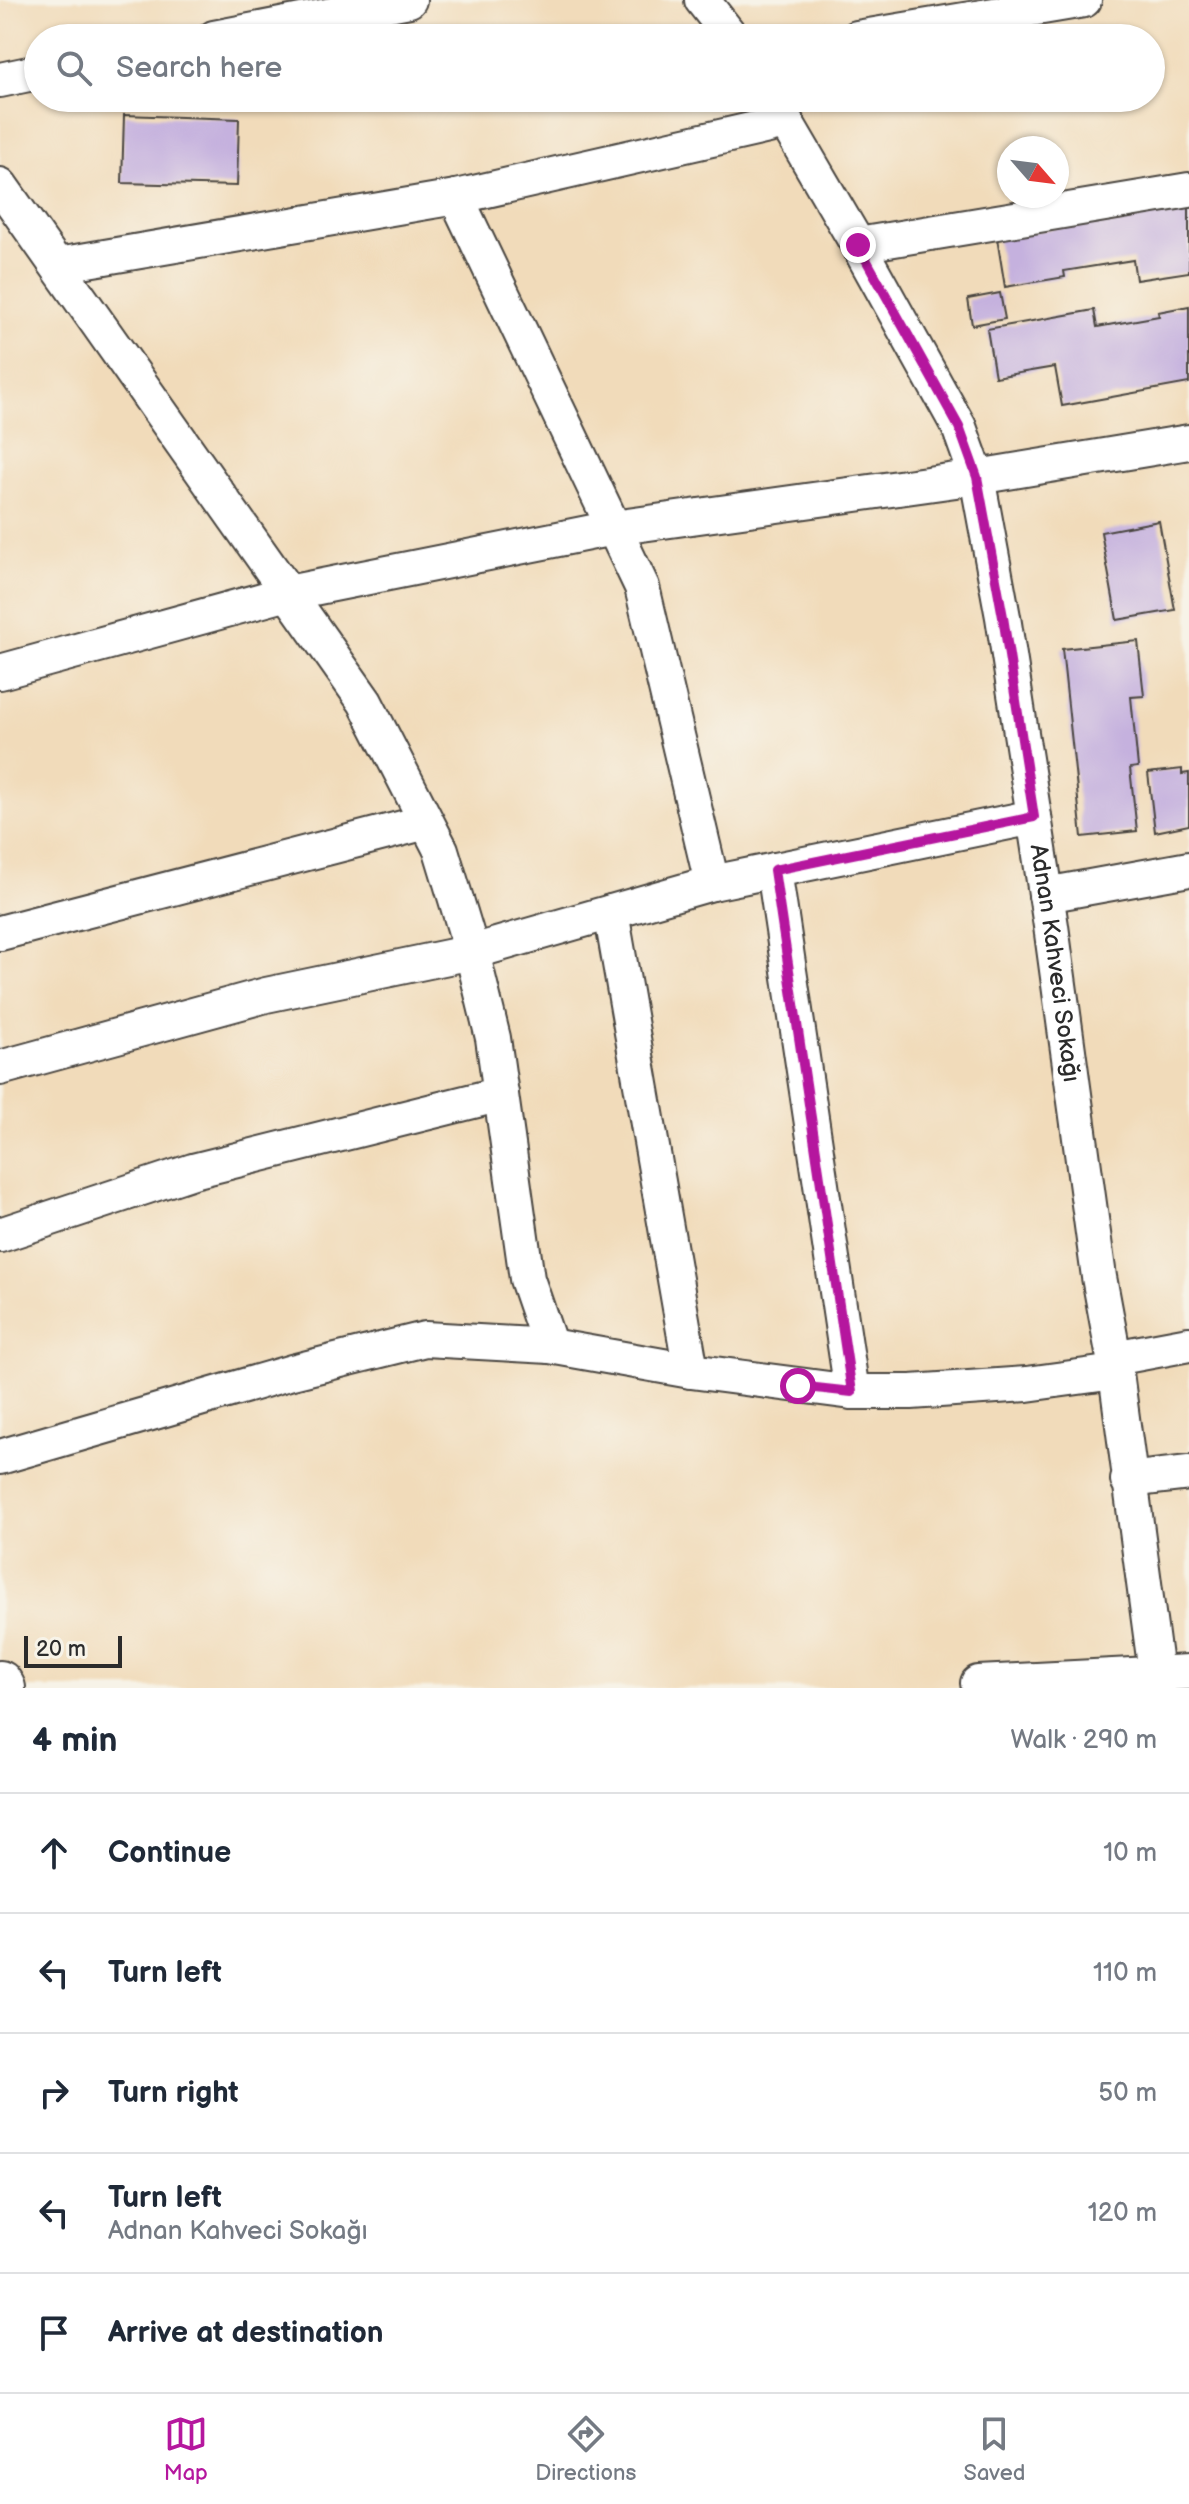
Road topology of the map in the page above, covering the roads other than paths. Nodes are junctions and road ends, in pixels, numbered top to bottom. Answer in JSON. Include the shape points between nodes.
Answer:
{"nodes":[{"id":1,"x":409,"y":0,"type":"edge"},
{"id":2,"x":702,"y":0,"type":"edge"},
{"id":3,"x":1084,"y":0,"type":"edge"},
{"id":4,"x":286,"y":24,"type":"edge"},
{"id":5,"x":721,"y":24,"type":"edge"},
{"id":6,"x":941,"y":24,"type":"edge"},
{"id":7,"x":24,"y":75,"type":"edge"},
{"id":8,"x":0,"y":80,"type":"edge"},
{"id":9,"x":772,"y":112,"type":"edge"},
{"id":10,"x":780,"y":112,"type":"edge"},
{"id":11,"x":0,"y":185,"type":"edge"},
{"id":12,"x":1189,"y":190,"type":"edge"},
{"id":13,"x":456,"y":197,"type":"junction"},
{"id":14,"x":858,"y":245,"type":"junction"},
{"id":15,"x":58,"y":265,"type":"junction"},
{"id":16,"x":1189,"y":442,"type":"edge"},
{"id":17,"x":977,"y":477,"type":"junction"},
{"id":18,"x":613,"y":528,"type":"junction"},
{"id":19,"x":288,"y":593,"type":"junction"},
{"id":20,"x":0,"y":672,"type":"edge"},
{"id":21,"x":1034,"y":817,"type":"junction"},
{"id":22,"x":426,"y":822,"type":"junction"},
{"id":23,"x":1189,"y":869,"type":"edge"},
{"id":24,"x":774,"y":870,"type":"junction"},
{"id":25,"x":712,"y":883,"type":"junction"},
{"id":26,"x":1046,"y":895,"type":"junction"},
{"id":27,"x":611,"y":912,"type":"junction"},
{"id":28,"x":0,"y":933,"type":"edge"},
{"id":29,"x":472,"y":952,"type":"junction"},
{"id":30,"x":0,"y":1068,"type":"edge"},
{"id":31,"x":501,"y":1094,"type":"junction"},
{"id":32,"x":0,"y":1235,"type":"edge"},
{"id":33,"x":1189,"y":1344,"type":"edge"},
{"id":34,"x":550,"y":1346,"type":"junction"},
{"id":35,"x":1115,"y":1365,"type":"junction"},
{"id":36,"x":691,"y":1371,"type":"junction"},
{"id":37,"x":852,"y":1392,"type":"junction"},
{"id":38,"x":0,"y":1457,"type":"edge"},
{"id":39,"x":1189,"y":1473,"type":"edge"},
{"id":40,"x":1128,"y":1480,"type":"junction"},
{"id":41,"x":1167,"y":1678,"type":"edge"},
{"id":42,"x":0,"y":1683,"type":"edge"},
{"id":43,"x":978,"y":1683,"type":"dead end"},
{"id":44,"x":3,"y":1688,"type":"edge"}],
"edges":[{"from":1,"to":4,"type":"street"},
{"from":2,"to":5,"type":"street"},
{"from":3,"to":6,"type":"street"},
{"from":7,"to":8,"type":"street"},
{"from":9,"to":13,"type":"street"},
{"from":10,"to":14,"type":"street","name":"Adnan Kahveci Sokağı"},
{"from":11,"to":15,"type":"street"},
{"from":12,"to":14,"type":"street"},
{"from":13,"to":15,"type":"street"},
{"from":13,"to":18,"type":"street"},
{"from":14,"to":17,"type":"street","name":"Adnan Kahveci Sokağı","via":[[959,427]]},
{"from":15,"to":19,"type":"street"},
{"from":16,"to":17,"type":"street"},
{"from":17,"to":18,"type":"street"},
{"from":17,"to":21,"type":"street","name":"Adnan Kahveci Sokağı"},
{"from":18,"to":19,"type":"street"},
{"from":18,"to":25,"type":"street","via":[[642,587]]},
{"from":19,"to":20,"type":"street"},
{"from":19,"to":22,"type":"street","via":[[365,702]]},
{"from":21,"to":24,"type":"street"},
{"from":21,"to":26,"type":"street","name":"Adnan Kahveci Sokağı"},
{"from":22,"to":28,"type":"street"},
{"from":22,"to":29,"type":"street","via":[[441,850]]},
{"from":23,"to":26,"type":"street"},
{"from":24,"to":25,"type":"street"},
{"from":24,"to":37,"type":"street"},
{"from":25,"to":27,"type":"street"},
{"from":26,"to":35,"type":"street","name":"Adnan Kahveci Sokağı"},
{"from":27,"to":29,"type":"street"},
{"from":27,"to":36,"type":"street"},
{"from":29,"to":30,"type":"street","via":[[266,995]]},
{"from":29,"to":31,"type":"street"},
{"from":31,"to":32,"type":"street","via":[[193,1171]]},
{"from":31,"to":34,"type":"street","via":[[527,1279]]},
{"from":33,"to":35,"type":"street"},
{"from":34,"to":36,"type":"street"},
{"from":34,"to":38,"type":"street","via":[[425,1339]]},
{"from":35,"to":37,"type":"street","via":[[1027,1384]]},
{"from":35,"to":40,"type":"street","name":"Adnan Kahveci Sokağı"},
{"from":36,"to":37,"type":"street"},
{"from":39,"to":40,"type":"street"},
{"from":40,"to":41,"type":"street","name":"Adnan Kahveci Sokağı"},
{"from":41,"to":43,"type":"street"},
{"from":42,"to":44,"type":"main road"}]}
